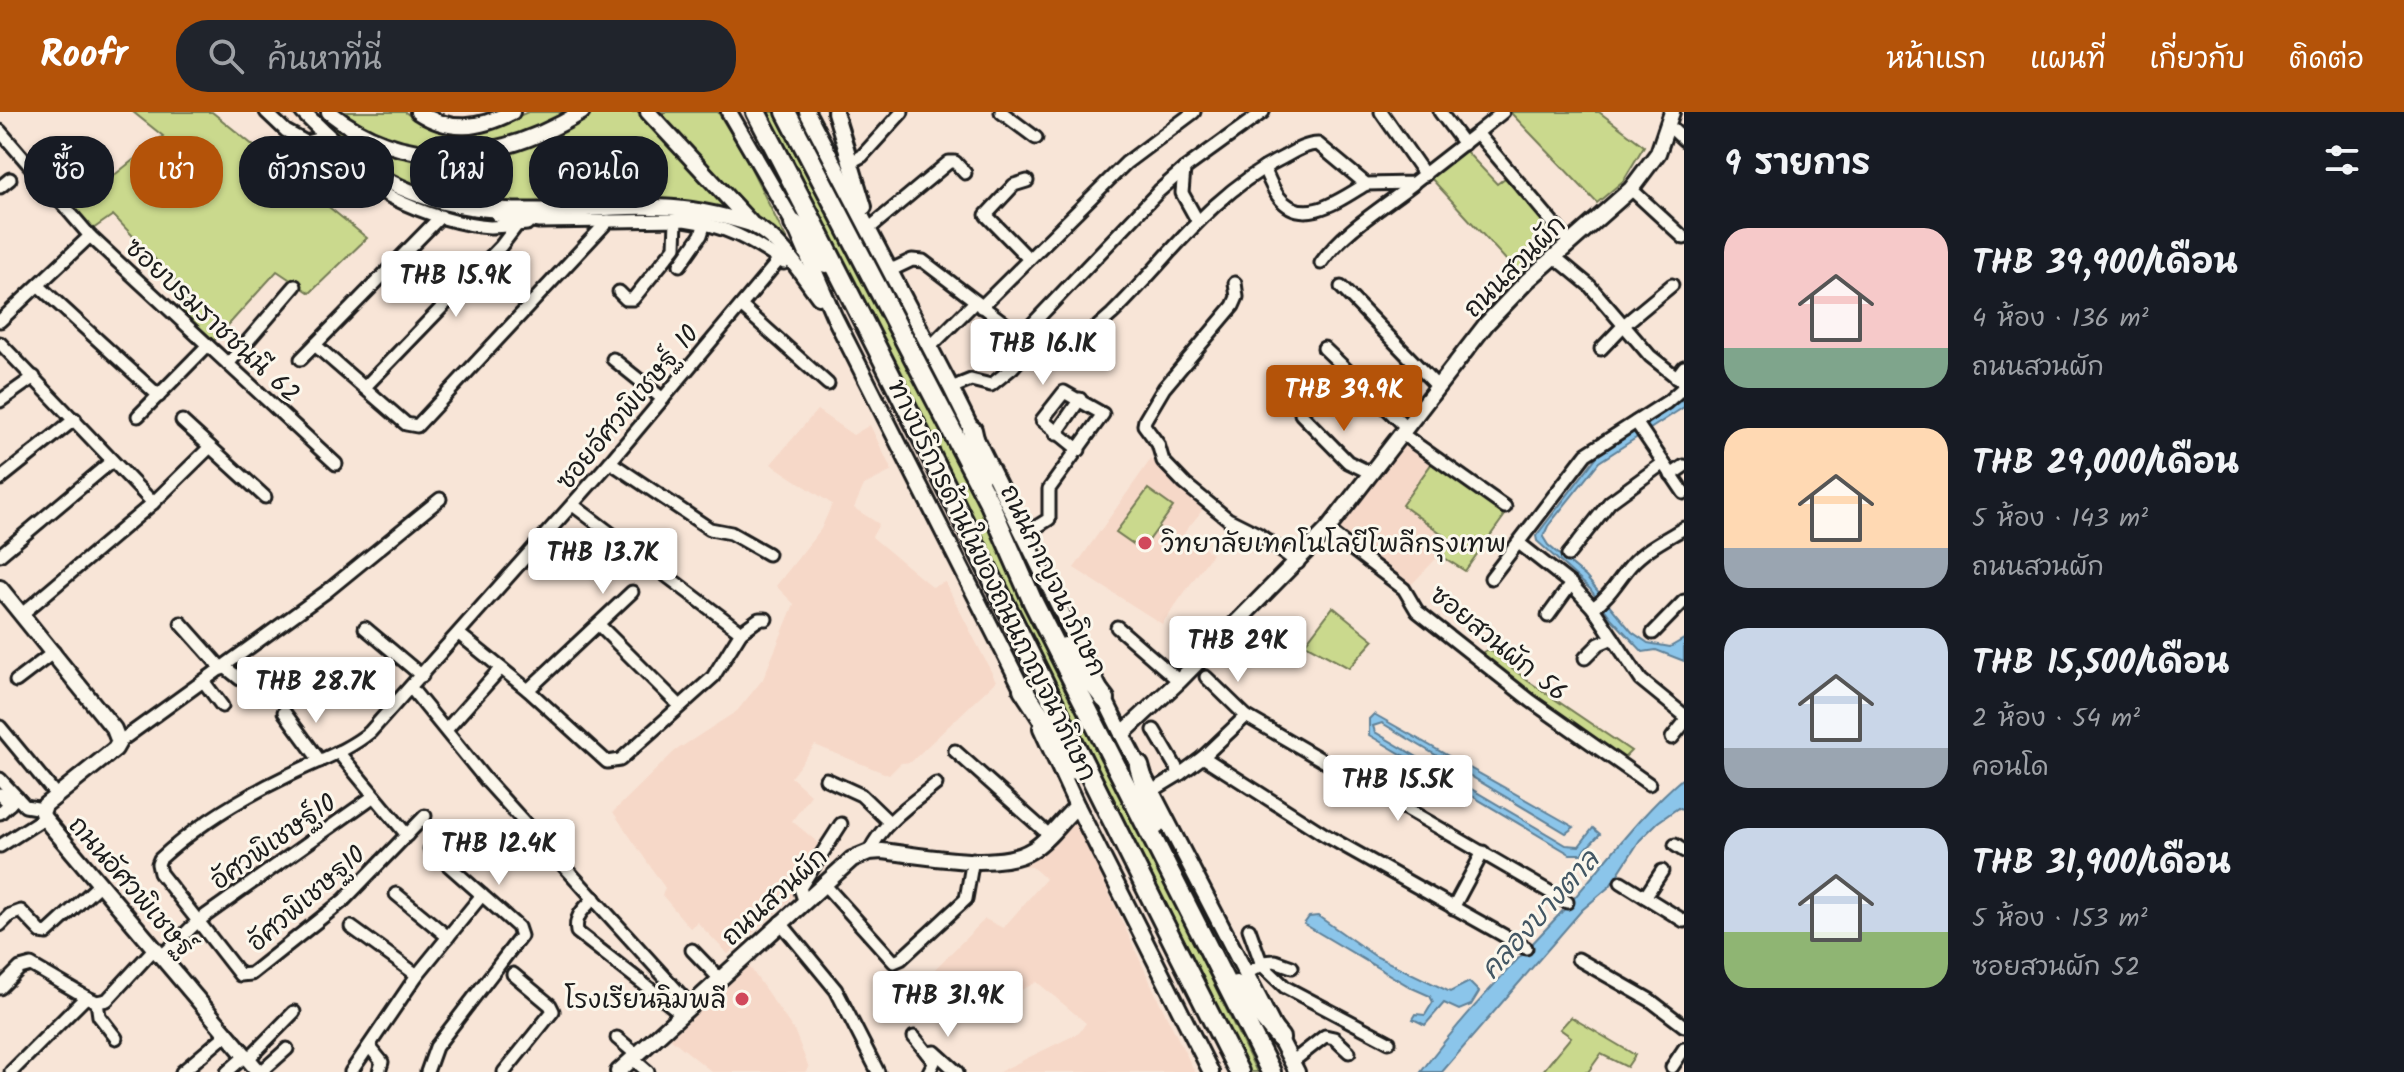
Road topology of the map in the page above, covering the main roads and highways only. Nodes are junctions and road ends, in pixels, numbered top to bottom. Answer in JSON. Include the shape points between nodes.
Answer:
{"nodes":[{"id":1,"x":303,"y":112,"type":"edge"},
{"id":2,"x":329,"y":112,"type":"edge"},
{"id":3,"x":418,"y":112,"type":"edge"},
{"id":4,"x":512,"y":112,"type":"edge"},
{"id":5,"x":582,"y":112,"type":"edge"},
{"id":6,"x":648,"y":112,"type":"edge"},
{"id":7,"x":729,"y":112,"type":"edge"},
{"id":8,"x":756,"y":112,"type":"edge"},
{"id":9,"x":786,"y":112,"type":"edge"},
{"id":10,"x":835,"y":112,"type":"edge"},
{"id":11,"x":808,"y":115,"type":"edge"},
{"id":12,"x":1670,"y":118,"type":"edge"},
{"id":13,"x":794,"y":224,"type":"junction"},
{"id":14,"x":753,"y":225,"type":"junction"},
{"id":15,"x":877,"y":246,"type":"junction"},
{"id":16,"x":851,"y":293,"type":"junction"},
{"id":17,"x":834,"y":316,"type":"junction"},
{"id":18,"x":972,"y":430,"type":"junction"},
{"id":19,"x":990,"y":504,"type":"junction"},
{"id":20,"x":0,"y":588,"type":"edge"},
{"id":21,"x":1037,"y":609,"type":"junction"},
{"id":22,"x":1023,"y":689,"type":"junction"},
{"id":23,"x":1105,"y":699,"type":"junction"},
{"id":24,"x":1122,"y":734,"type":"junction"},
{"id":25,"x":1139,"y":766,"type":"junction"},
{"id":26,"x":1077,"y":806,"type":"junction"},
{"id":27,"x":1119,"y":836,"type":"junction"},
{"id":28,"x":1167,"y":866,"type":"junction"},
{"id":29,"x":1214,"y":958,"type":"junction"},
{"id":30,"x":1280,"y":1038,"type":"junction"},
{"id":31,"x":1295,"y":1067,"type":"edge"},
{"id":32,"x":260,"y":1072,"type":"edge"},
{"id":33,"x":618,"y":1072,"type":"edge"},
{"id":34,"x":1211,"y":1072,"type":"edge"},
{"id":35,"x":1239,"y":1072,"type":"edge"},
{"id":36,"x":1271,"y":1072,"type":"edge"}],
"edges":[{"from":1,"to":14,"type":"main road","via":[[319,132],[379,176],[461,207],[692,208]]},
{"from":2,"to":5,"type":"main road","via":[[396,148],[436,154],[487,151],[530,140]]},
{"from":3,"to":4,"type":"main road","via":[[459,127],[482,125]]},
{"from":6,"to":14,"type":"main road"},
{"from":7,"to":13,"type":"main road","name":"ทางบริการด้านในของถนนกาญจนาภิเษก"},
{"from":8,"to":16,"type":"highway","name":"ถนนกาญจนาภิเษก"},
{"from":9,"to":19,"type":"highway","name":"ถนนกาญจนาภิเษก"},
{"from":10,"to":15,"type":"main road"},
{"from":11,"to":15,"type":"main road"},
{"from":12,"to":24,"type":"main road","name":"ถนนสวนผัก","via":[[1658,153],[1631,189],[1487,323],[1298,563]]},
{"from":13,"to":16,"type":"highway"},
{"from":13,"to":17,"type":"main road","name":"ทางบริการด้านในของถนนกาญจนาภิเษก"},
{"from":14,"to":17,"type":"main road","via":[[781,249]]},
{"from":15,"to":18,"type":"main road"},
{"from":16,"to":27,"type":"highway","name":"ถนนกาญจนาภิเษก"},
{"from":17,"to":22,"type":"main road","name":"ทางบริการด้านในของถนนกาญจนาภิเษก"},
{"from":18,"to":19,"type":"highway"},
{"from":18,"to":23,"type":"main road"},
{"from":19,"to":21,"type":"highway","name":"ถนนกาญจนาภิเษก"},
{"from":20,"to":32,"type":"main road","name":"ถนนอัศวพิเชษฐ์","via":[[119,742],[43,814]]},
{"from":21,"to":23,"type":"highway"},
{"from":21,"to":28,"type":"highway","name":"ถนนกาญจนาภิเษก"},
{"from":22,"to":26,"type":"main road","name":"ทางบริการด้านในของถนนกาญจนาภิเษก"},
{"from":22,"to":27,"type":"highway"},
{"from":23,"to":24,"type":"main road"},
{"from":24,"to":25,"type":"main road"},
{"from":25,"to":28,"type":"highway"},
{"from":25,"to":30,"type":"main road"},
{"from":26,"to":33,"type":"main road","name":"ถนนสวนผัก","via":[[1040,844],[1004,859],[869,852],[852,859]]},
{"from":26,"to":34,"type":"main road","name":"ทางบริการด้านในของถนนกาญจนาภิเษก"},
{"from":27,"to":35,"type":"highway","name":"ถนนกาญจนาภิเษก"},
{"from":28,"to":29,"type":"highway","name":"ถนนกาญจนาภิเษก"},
{"from":29,"to":30,"type":"highway"},
{"from":29,"to":36,"type":"highway","name":"ถนนกาญจนาภิเษก"},
{"from":30,"to":31,"type":"main road"}]}
